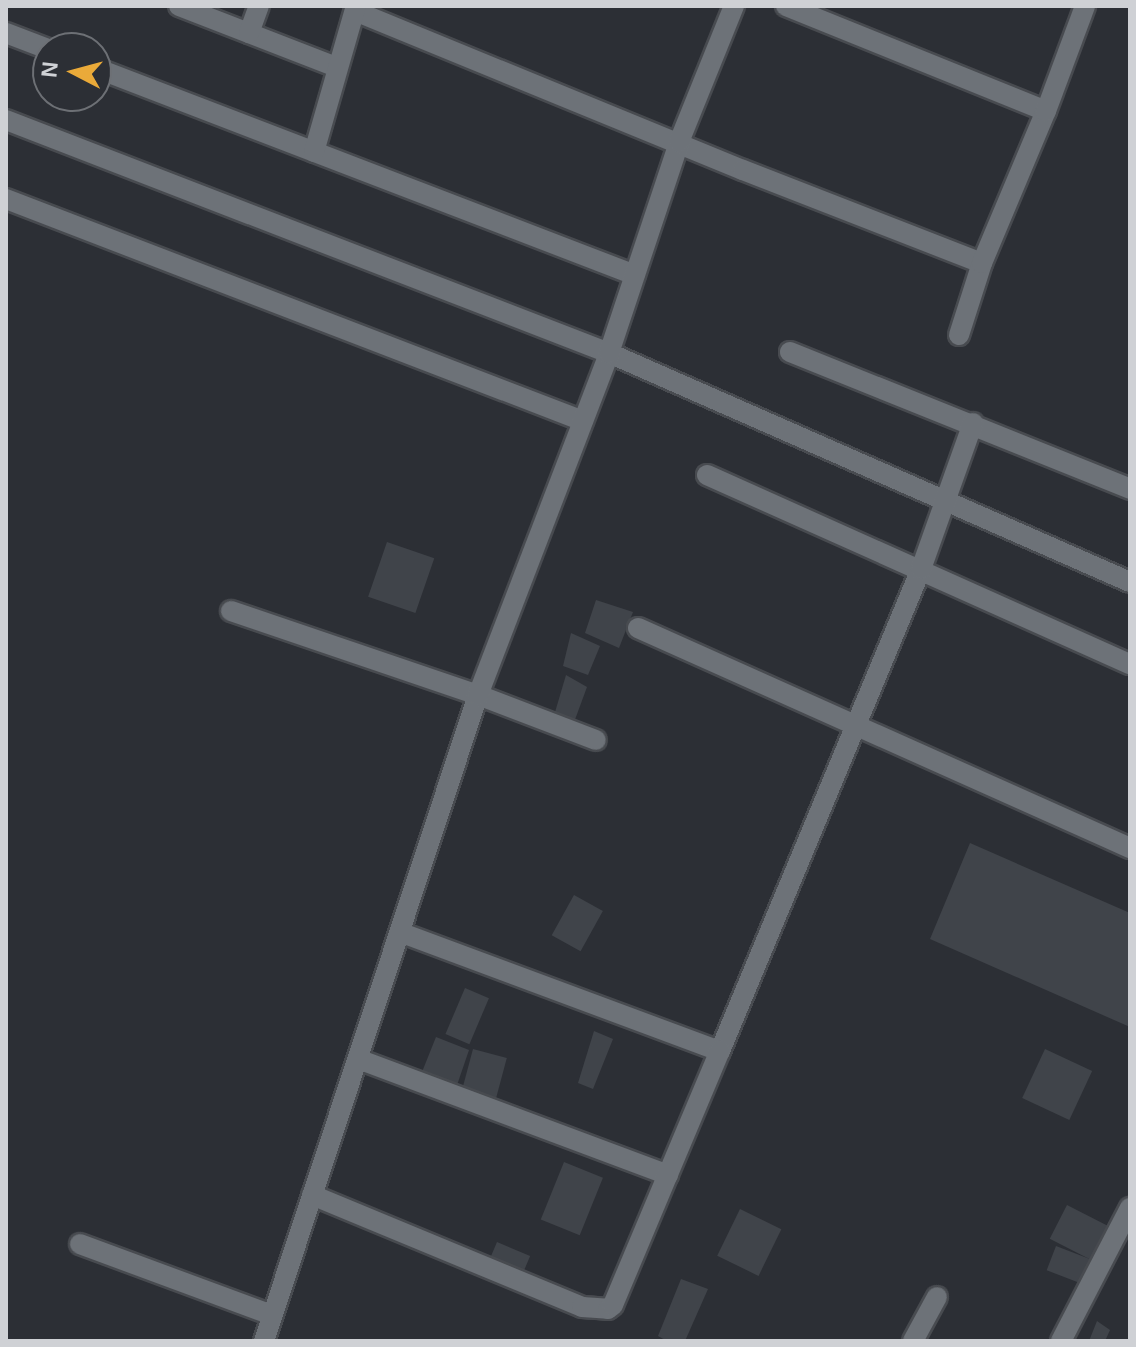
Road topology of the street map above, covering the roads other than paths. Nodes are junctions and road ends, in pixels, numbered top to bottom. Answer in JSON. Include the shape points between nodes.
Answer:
{"nodes":[{"id":1,"x":179,"y":6,"type":"edge"},
{"id":2,"x":259,"y":6,"type":"edge"},
{"id":3,"x":734,"y":6,"type":"edge"},
{"id":4,"x":786,"y":6,"type":"edge"},
{"id":5,"x":1085,"y":6,"type":"edge"},
{"id":6,"x":356,"y":8,"type":"edge"},
{"id":7,"x":6,"y":33,"type":"edge"},
{"id":8,"x":249,"y":33,"type":"junction"},
{"id":9,"x":32,"y":43,"type":"edge"},
{"id":10,"x":336,"y":67,"type":"junction"},
{"id":11,"x":112,"y":74,"type":"edge"},
{"id":12,"x":1046,"y":111,"type":"junction"},
{"id":13,"x":6,"y":120,"type":"edge"},
{"id":14,"x":679,"y":142,"type":"junction"},
{"id":15,"x":314,"y":152,"type":"junction"},
{"id":16,"x":6,"y":199,"type":"edge"},
{"id":17,"x":982,"y":263,"type":"junction"},
{"id":18,"x":635,"y":275,"type":"junction"},
{"id":19,"x":959,"y":335,"type":"dead end"},
{"id":20,"x":790,"y":352,"type":"dead end"},
{"id":21,"x":609,"y":353,"type":"junction"},
{"id":22,"x":583,"y":421,"type":"junction"},
{"id":23,"x":973,"y":423,"type":"junction"},
{"id":24,"x":707,"y":475,"type":"dead end"},
{"id":25,"x":1130,"y":489,"type":"edge"},
{"id":26,"x":946,"y":500,"type":"junction"},
{"id":27,"x":921,"y":569,"type":"junction"},
{"id":28,"x":1130,"y":582,"type":"edge"},
{"id":29,"x":231,"y":611,"type":"dead end"},
{"id":30,"x":638,"y":628,"type":"dead end"},
{"id":31,"x":1130,"y":664,"type":"edge"},
{"id":32,"x":478,"y":695,"type":"junction"},
{"id":33,"x":854,"y":723,"type":"junction"},
{"id":34,"x":596,"y":740,"type":"dead end"},
{"id":35,"x":1130,"y":848,"type":"edge"},
{"id":36,"x":402,"y":933,"type":"junction"},
{"id":37,"x":720,"y":1051,"type":"junction"},
{"id":38,"x":358,"y":1059,"type":"junction"},
{"id":39,"x":668,"y":1175,"type":"junction"},
{"id":40,"x":312,"y":1195,"type":"junction"},
{"id":41,"x":1130,"y":1208,"type":"edge"},
{"id":42,"x":1125,"y":1229,"type":"edge"},
{"id":43,"x":80,"y":1244,"type":"dead end"},
{"id":44,"x":937,"y":1297,"type":"dead end"},
{"id":45,"x":272,"y":1315,"type":"junction"},
{"id":46,"x":264,"y":1341,"type":"edge"},
{"id":47,"x":913,"y":1341,"type":"edge"},
{"id":48,"x":1061,"y":1341,"type":"edge"}],
"edges":[{"from":1,"to":8,"type":"street"},
{"from":2,"to":8,"type":"street"},
{"from":3,"to":14,"type":"street"},
{"from":4,"to":12,"type":"street"},
{"from":5,"to":12,"type":"street"},
{"from":6,"to":10,"type":"street"},
{"from":6,"to":14,"type":"street"},
{"from":7,"to":9,"type":"street"},
{"from":8,"to":10,"type":"street"},
{"from":10,"to":15,"type":"street"},
{"from":11,"to":15,"type":"street"},
{"from":12,"to":17,"type":"street"},
{"from":13,"to":21,"type":"street"},
{"from":14,"to":17,"type":"street"},
{"from":14,"to":18,"type":"street"},
{"from":15,"to":18,"type":"street"},
{"from":16,"to":22,"type":"street"},
{"from":17,"to":19,"type":"street"},
{"from":18,"to":21,"type":"street"},
{"from":20,"to":23,"type":"street"},
{"from":21,"to":22,"type":"street"},
{"from":21,"to":26,"type":"street"},
{"from":22,"to":32,"type":"street"},
{"from":23,"to":25,"type":"street"},
{"from":23,"to":26,"type":"street"},
{"from":24,"to":27,"type":"street"},
{"from":26,"to":27,"type":"street"},
{"from":26,"to":28,"type":"street"},
{"from":27,"to":31,"type":"street"},
{"from":27,"to":33,"type":"street"},
{"from":29,"to":32,"type":"street"},
{"from":30,"to":33,"type":"street"},
{"from":32,"to":34,"type":"street"},
{"from":32,"to":36,"type":"street"},
{"from":33,"to":35,"type":"street"},
{"from":33,"to":37,"type":"street"},
{"from":36,"to":37,"type":"street"},
{"from":36,"to":38,"type":"street"},
{"from":37,"to":39,"type":"street"},
{"from":38,"to":39,"type":"street"},
{"from":38,"to":40,"type":"street"},
{"from":39,"to":40,"type":"street","via":[[613,1305],[602,1310],[582,1307]]},
{"from":40,"to":45,"type":"street"},
{"from":41,"to":42,"type":"street"},
{"from":42,"to":48,"type":"street"},
{"from":43,"to":45,"type":"street"},
{"from":44,"to":47,"type":"street"},
{"from":45,"to":46,"type":"street"}]}
